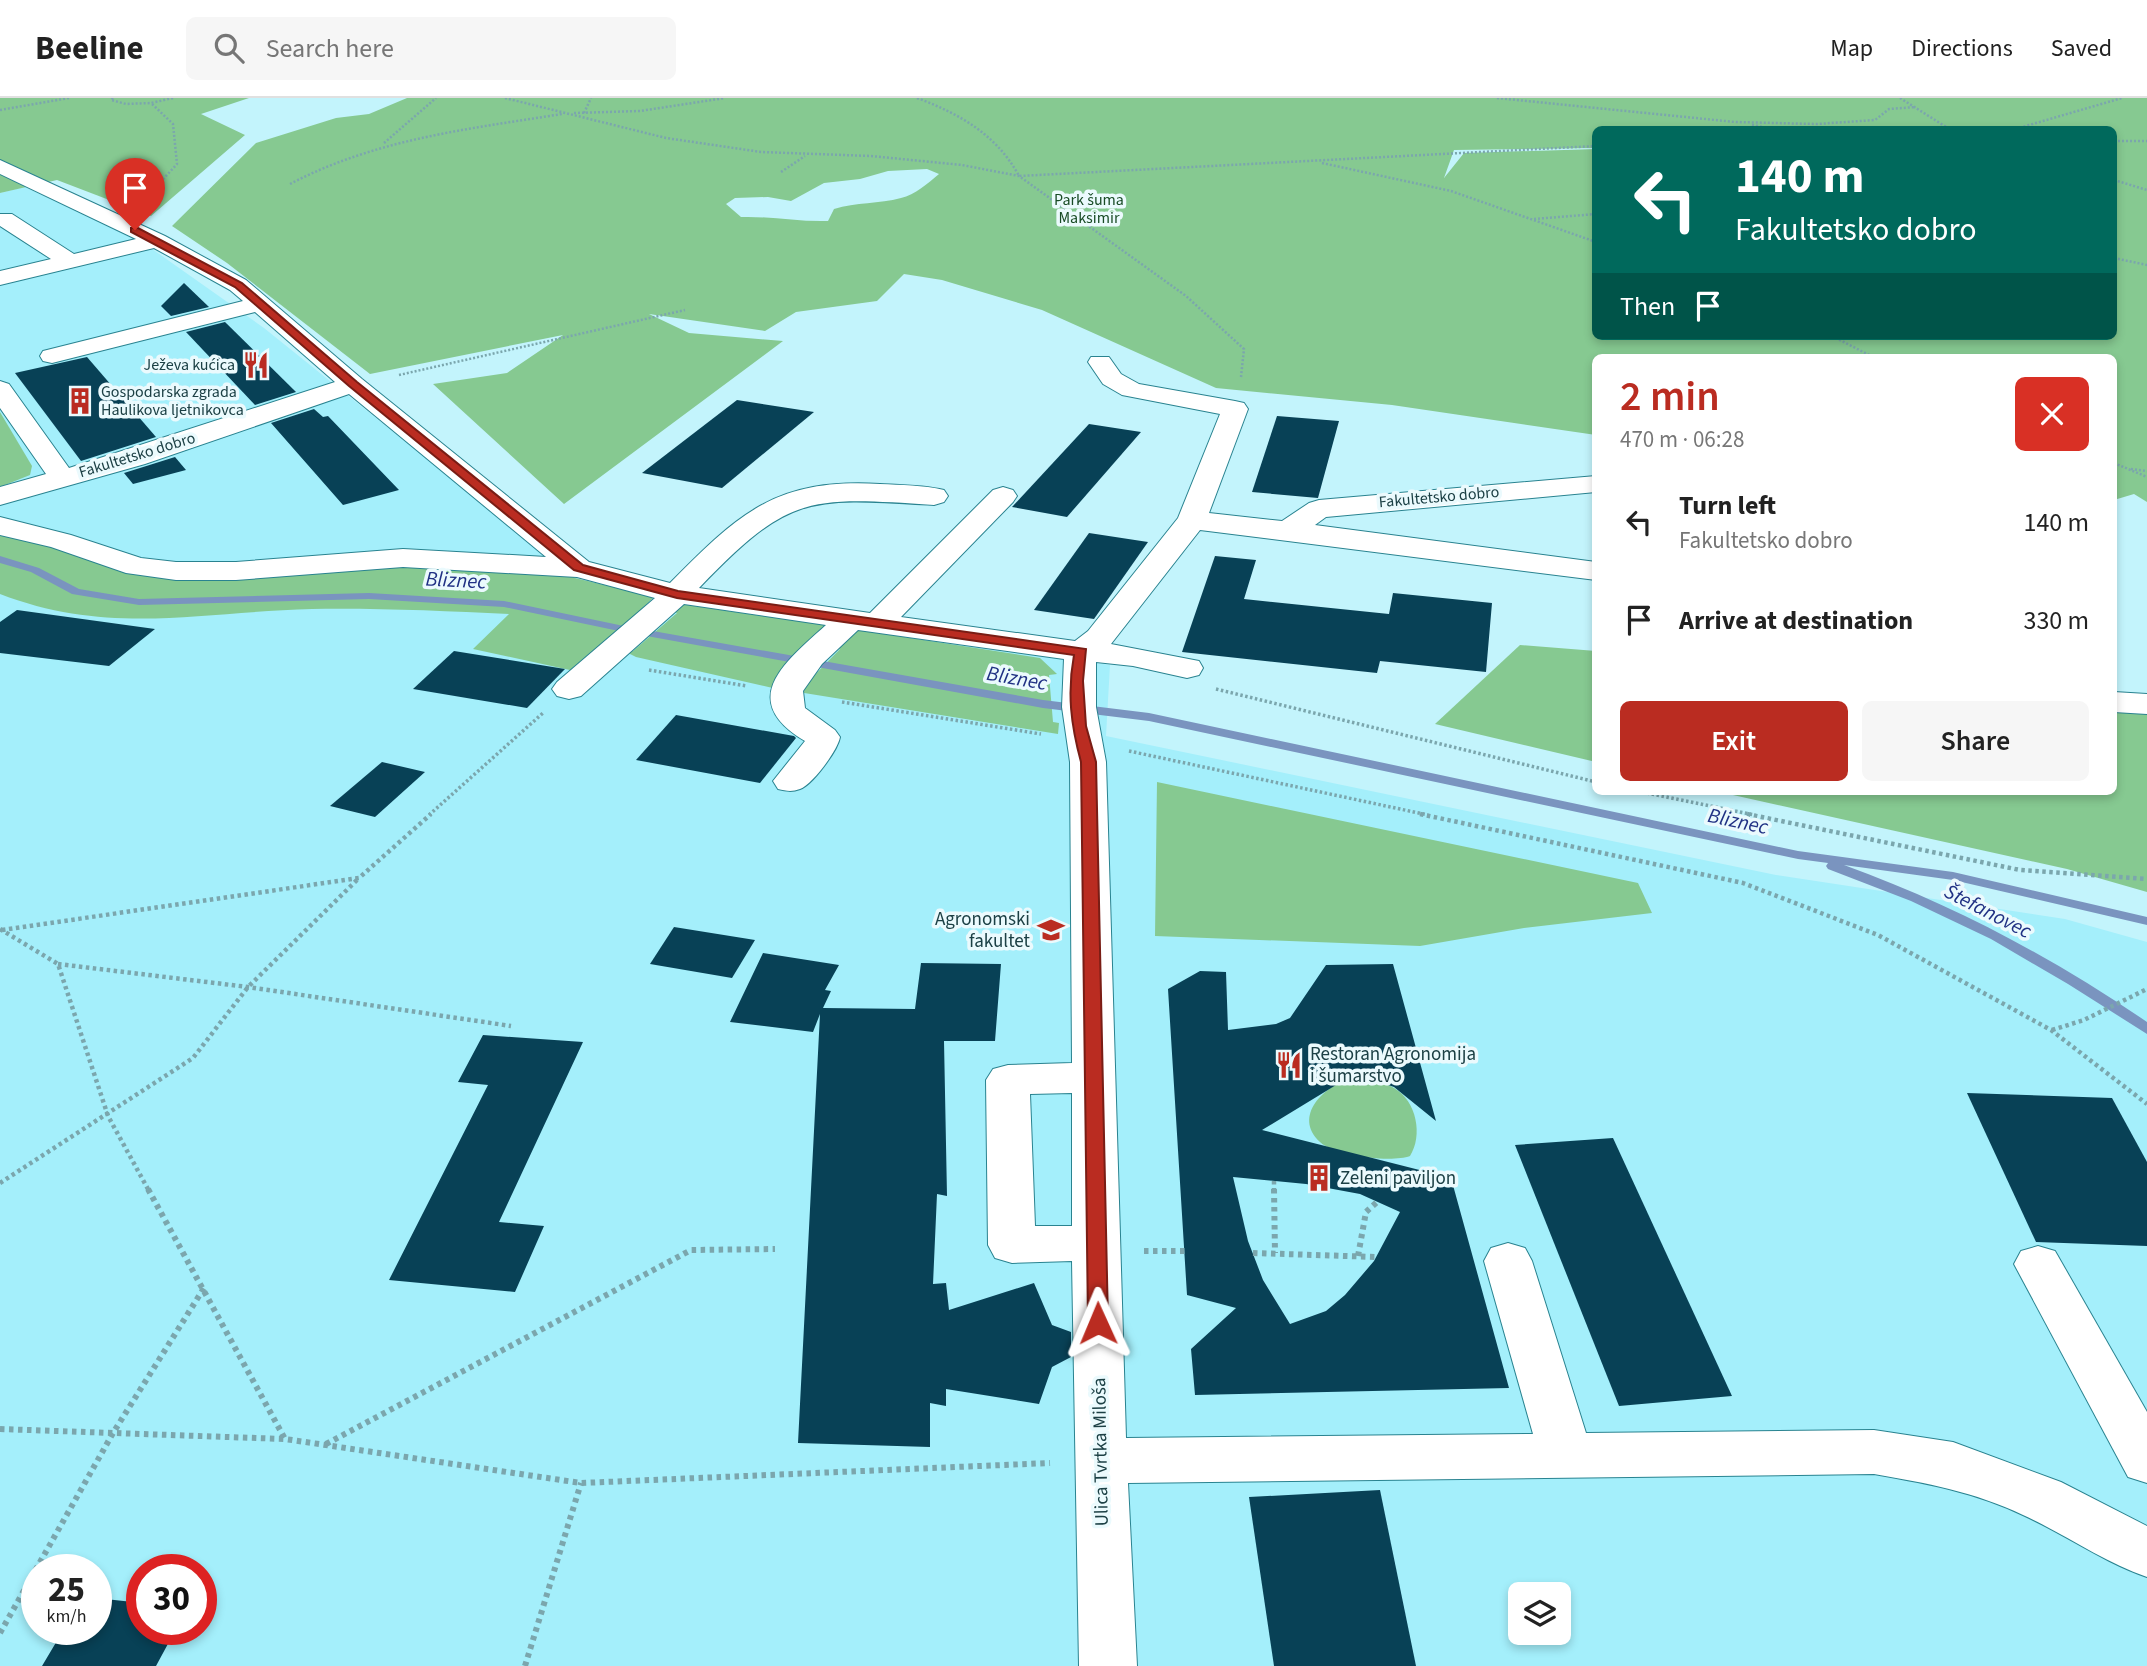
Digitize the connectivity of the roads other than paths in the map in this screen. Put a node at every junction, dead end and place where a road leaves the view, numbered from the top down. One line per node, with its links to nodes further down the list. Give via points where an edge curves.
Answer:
1 (0, 166): 3 (street)
2 (4, 219): 4 (street)
3 (158, 241): 4 (street); 6 (street, via 238,285)
4 (71, 262): 5 (street)
5 (0, 278)
6 (260, 304): 7 (street); 9 (street)
7 (52, 356)
8 (1100, 362): 16 (street, via 1112,379 1131,390 1235,409)
9 (353, 384): 11 (street, Fakultetsko dobro); 19 (street)
10 (0, 389): 11 (street)
11 (62, 478): 13 (street, Fakultetsko dobro)
12 (1592, 484): 18 (street, Fakultetsko dobro, via 1319,509)
13 (0, 496)
14 (934, 496): 21 (street, via 833,493 802,497 773,508)
15 (1003, 496): 22 (street)
16 (1192, 520): 18 (street); 23 (street)
17 (0, 526): 19 (street, via 137,567 176,571 403,558)
18 (1288, 530): 20 (street)
19 (578, 568): 21 (street)
20 (1592, 570)
21 (668, 602): 22 (street); 25 (street)
22 (864, 622): 23 (street); 28 (street, via 821,648 791,684 785,701 799,723 823,737 821,746)
23 (1079, 667): 24 (street, via 1133,656); 29 (street, Ulica Tvrtka Miloša, via 1081,734 1088,762)
24 (1187, 668)
25 (569, 689)
26 (2117, 702): 27 (street)
27 (2147, 704)
28 (792, 781)
29 (1094, 1077): 30 (street, Ulica Tvrtka Miloša); 30 (street, via 1007,1080 1012,1245)
30 (1115, 1247): 34 (street, Ulica Tvrtka Miloša)
31 (1508, 1262): 33 (street)
32 (2038, 1264): 35 (street)
33 (1566, 1455): 34 (street); 36 (street, via 1874,1452 1940,1463 2042,1498)
34 (1100, 1461): 37 (street, Ulica Tvrtka Miloša)
35 (2147, 1461)
36 (2147, 1553)
37 (1108, 1666)

